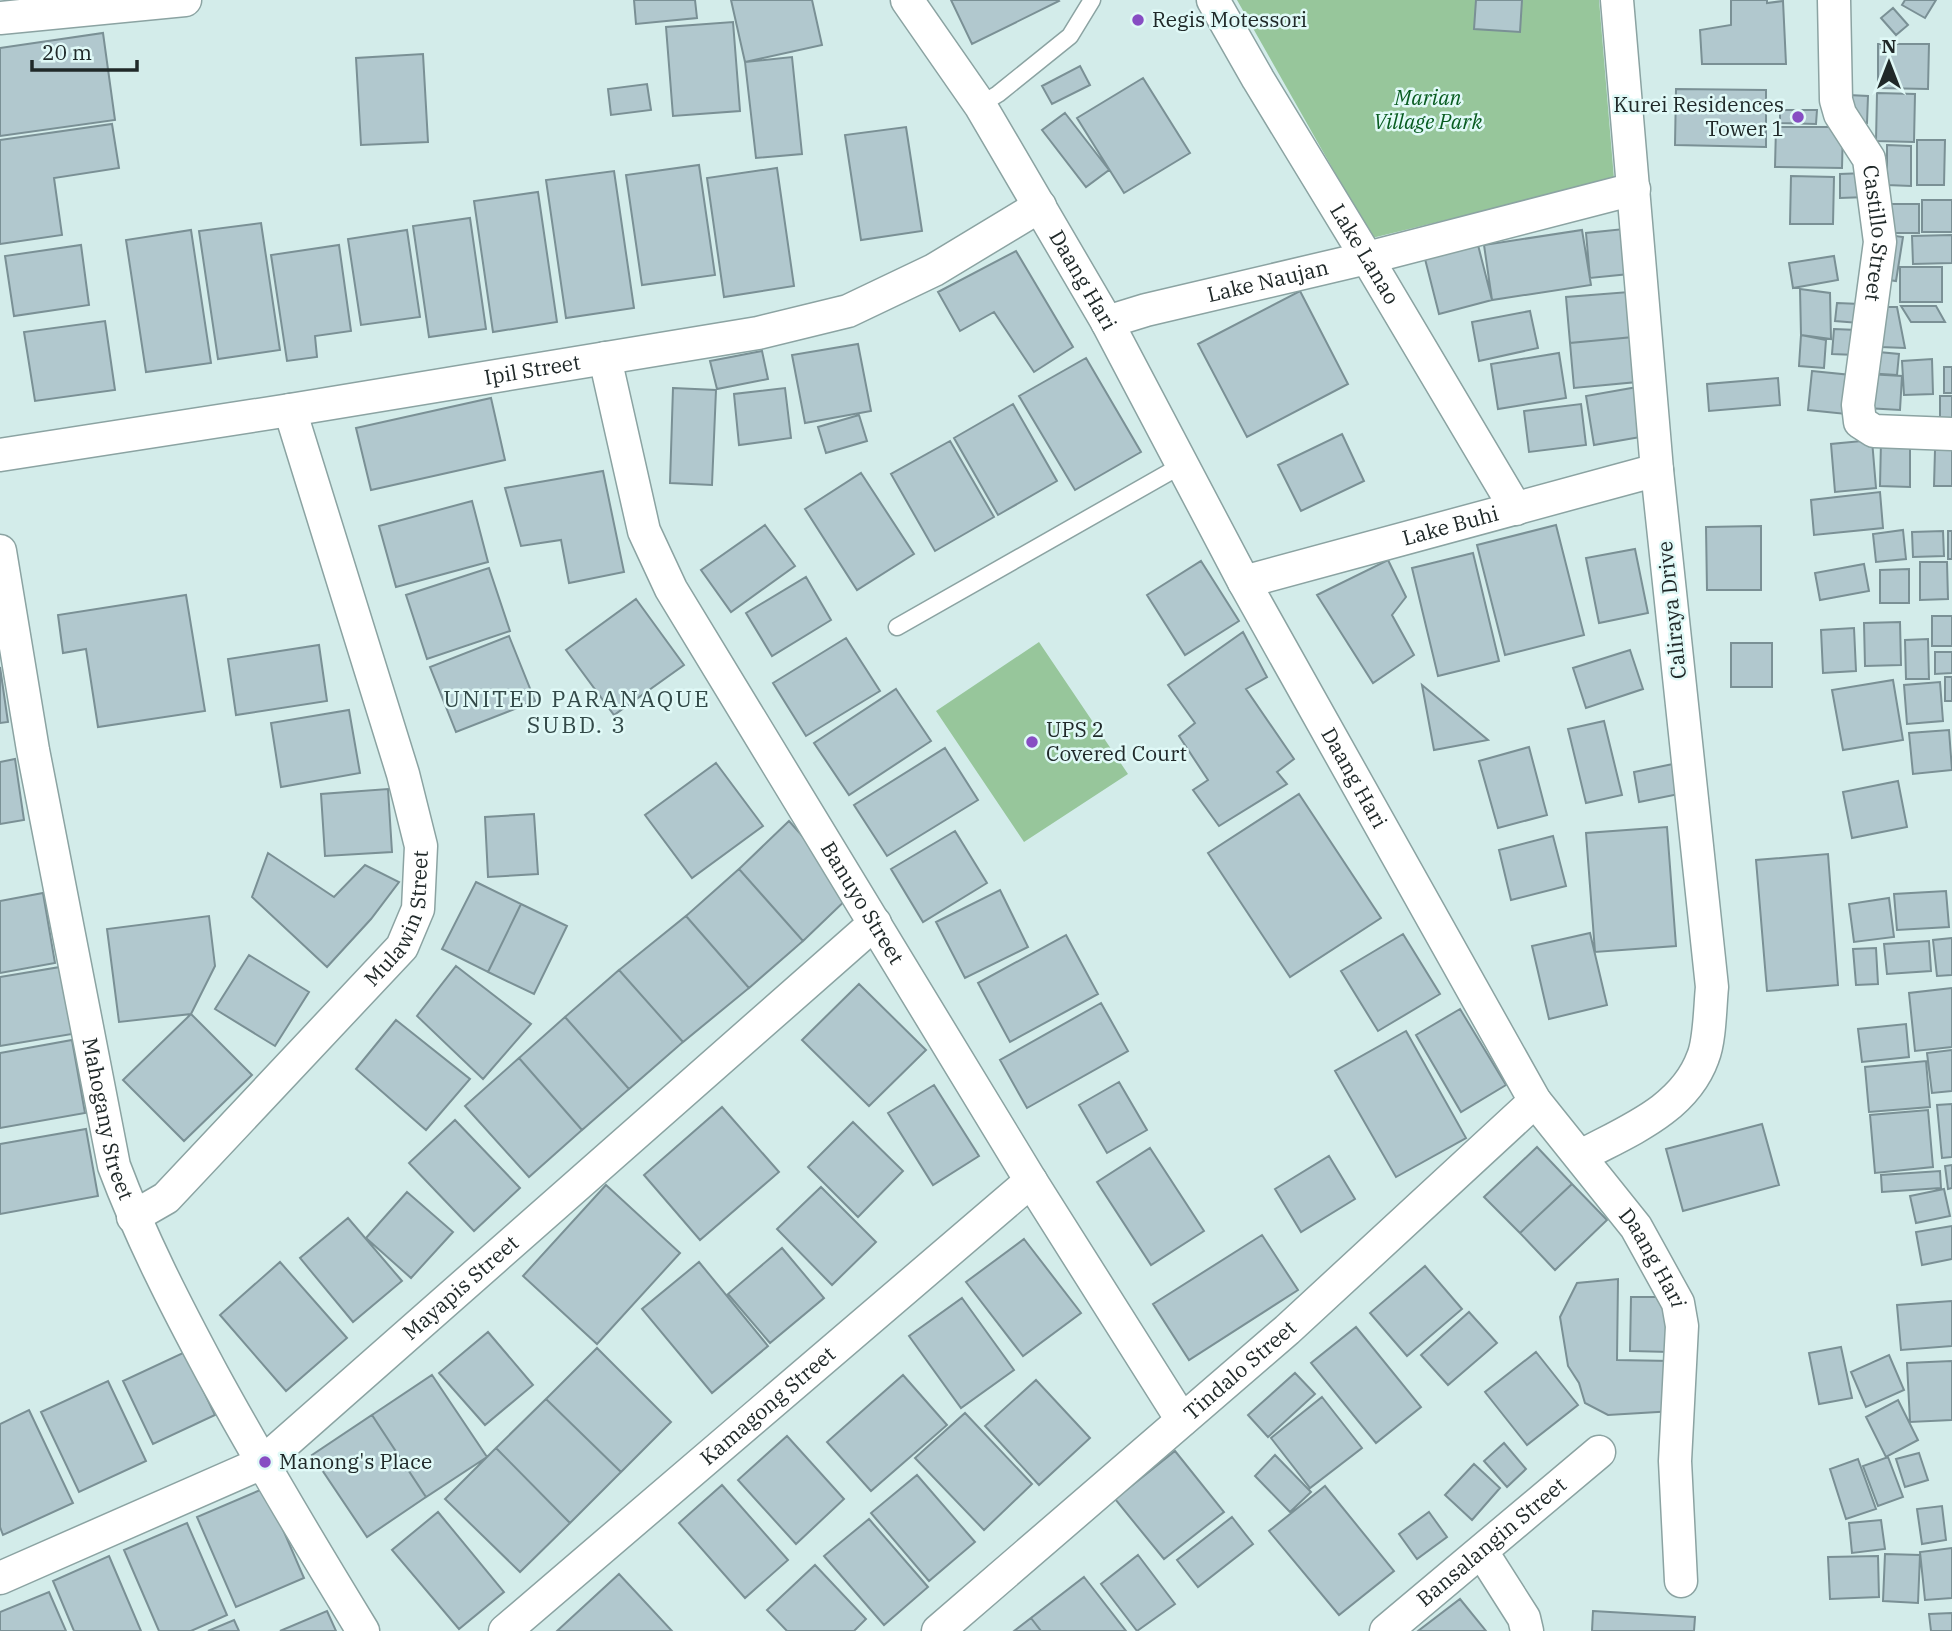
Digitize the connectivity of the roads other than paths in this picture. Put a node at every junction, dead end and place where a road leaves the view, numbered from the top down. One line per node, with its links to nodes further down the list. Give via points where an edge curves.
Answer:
1 (185, 0): 7 (street)
2 (907, 0): 8 (street, Daang Hari)
3 (1092, 0): 8 (lane, via 1070,36)
4 (1213, 0): 11 (street, Lake Lanao)
5 (1617, 0): 9 (street, Caliraya Drive)
6 (1834, 0): 15 (street, Castillo Street, via 1836,100 1868,159 1880,242 1858,405 1860,422 1874,431)
7 (0, 18)
8 (980, 105): 10 (street, Daang Hari)
9 (1634, 188): 11 (street, Lake Naujan); 18 (street, Caliraya Drive)
10 (1040, 206): 12 (street, Daang Hari); 13 (street, Ipil Street, via 934,270 848,311 758,333)
11 (1367, 258): 12 (street, Lake Naujan); 19 (street, Lake Lanao)
12 (1107, 322): 17 (street, Daang Hari)
13 (605, 358): 14 (street, Ipil Street); 23 (street, Banuyo Street, via 644,531 671,589)
14 (290, 411): 16 (street, Ipil Street); 27 (street, Mulawin Street, via 409,798 421,846 418,909 402,947 166,1198)
15 (1952, 434)
16 (0, 455)
17 (1182, 465): 21 (street, Daang Hari); 22 (lane)
18 (1657, 470): 19 (street, Lake Buhi); 25 (street, Caliraya Drive, via 1712,987 1706,1042 1704,1056 1687,1087 1664,1111)
19 (1516, 509): 21 (street, Lake Buhi)
20 (0, 551): 27 (street, Mahogany Street, via 33,750 114,1166)
21 (1244, 582): 24 (street, Daang Hari)
22 (897, 627)
23 (875, 923): 26 (street, Banuyo Street); 30 (street, Mayapis Street)
24 (1535, 1101): 25 (street, Daang Hari); 28 (street, Tindalo Street, via 1287,1330)
25 (1581, 1156): 33 (street, Daang Hari, via 1636,1227 1681,1313 1675,1461)
26 (1031, 1181): 28 (street, Banuyo Street); 35 (street, Kamagong Street)
27 (133, 1217): 30 (street, Mahogany Street)
28 (1182, 1420): 36 (street, Tindalo Street)
29 (1599, 1452): 31 (street, Bansalangin Street)
30 (261, 1463): 32 (street, Mayapis Street); 34 (street, Mahogany Street)
31 (1482, 1552): 37 (street, Bansalangin Street); 38 (street, via 1524,1618)
32 (0, 1578)
33 (1681, 1581)
34 (363, 1631)
35 (505, 1631)
36 (938, 1631)
37 (1386, 1631)
38 (1527, 1631)

